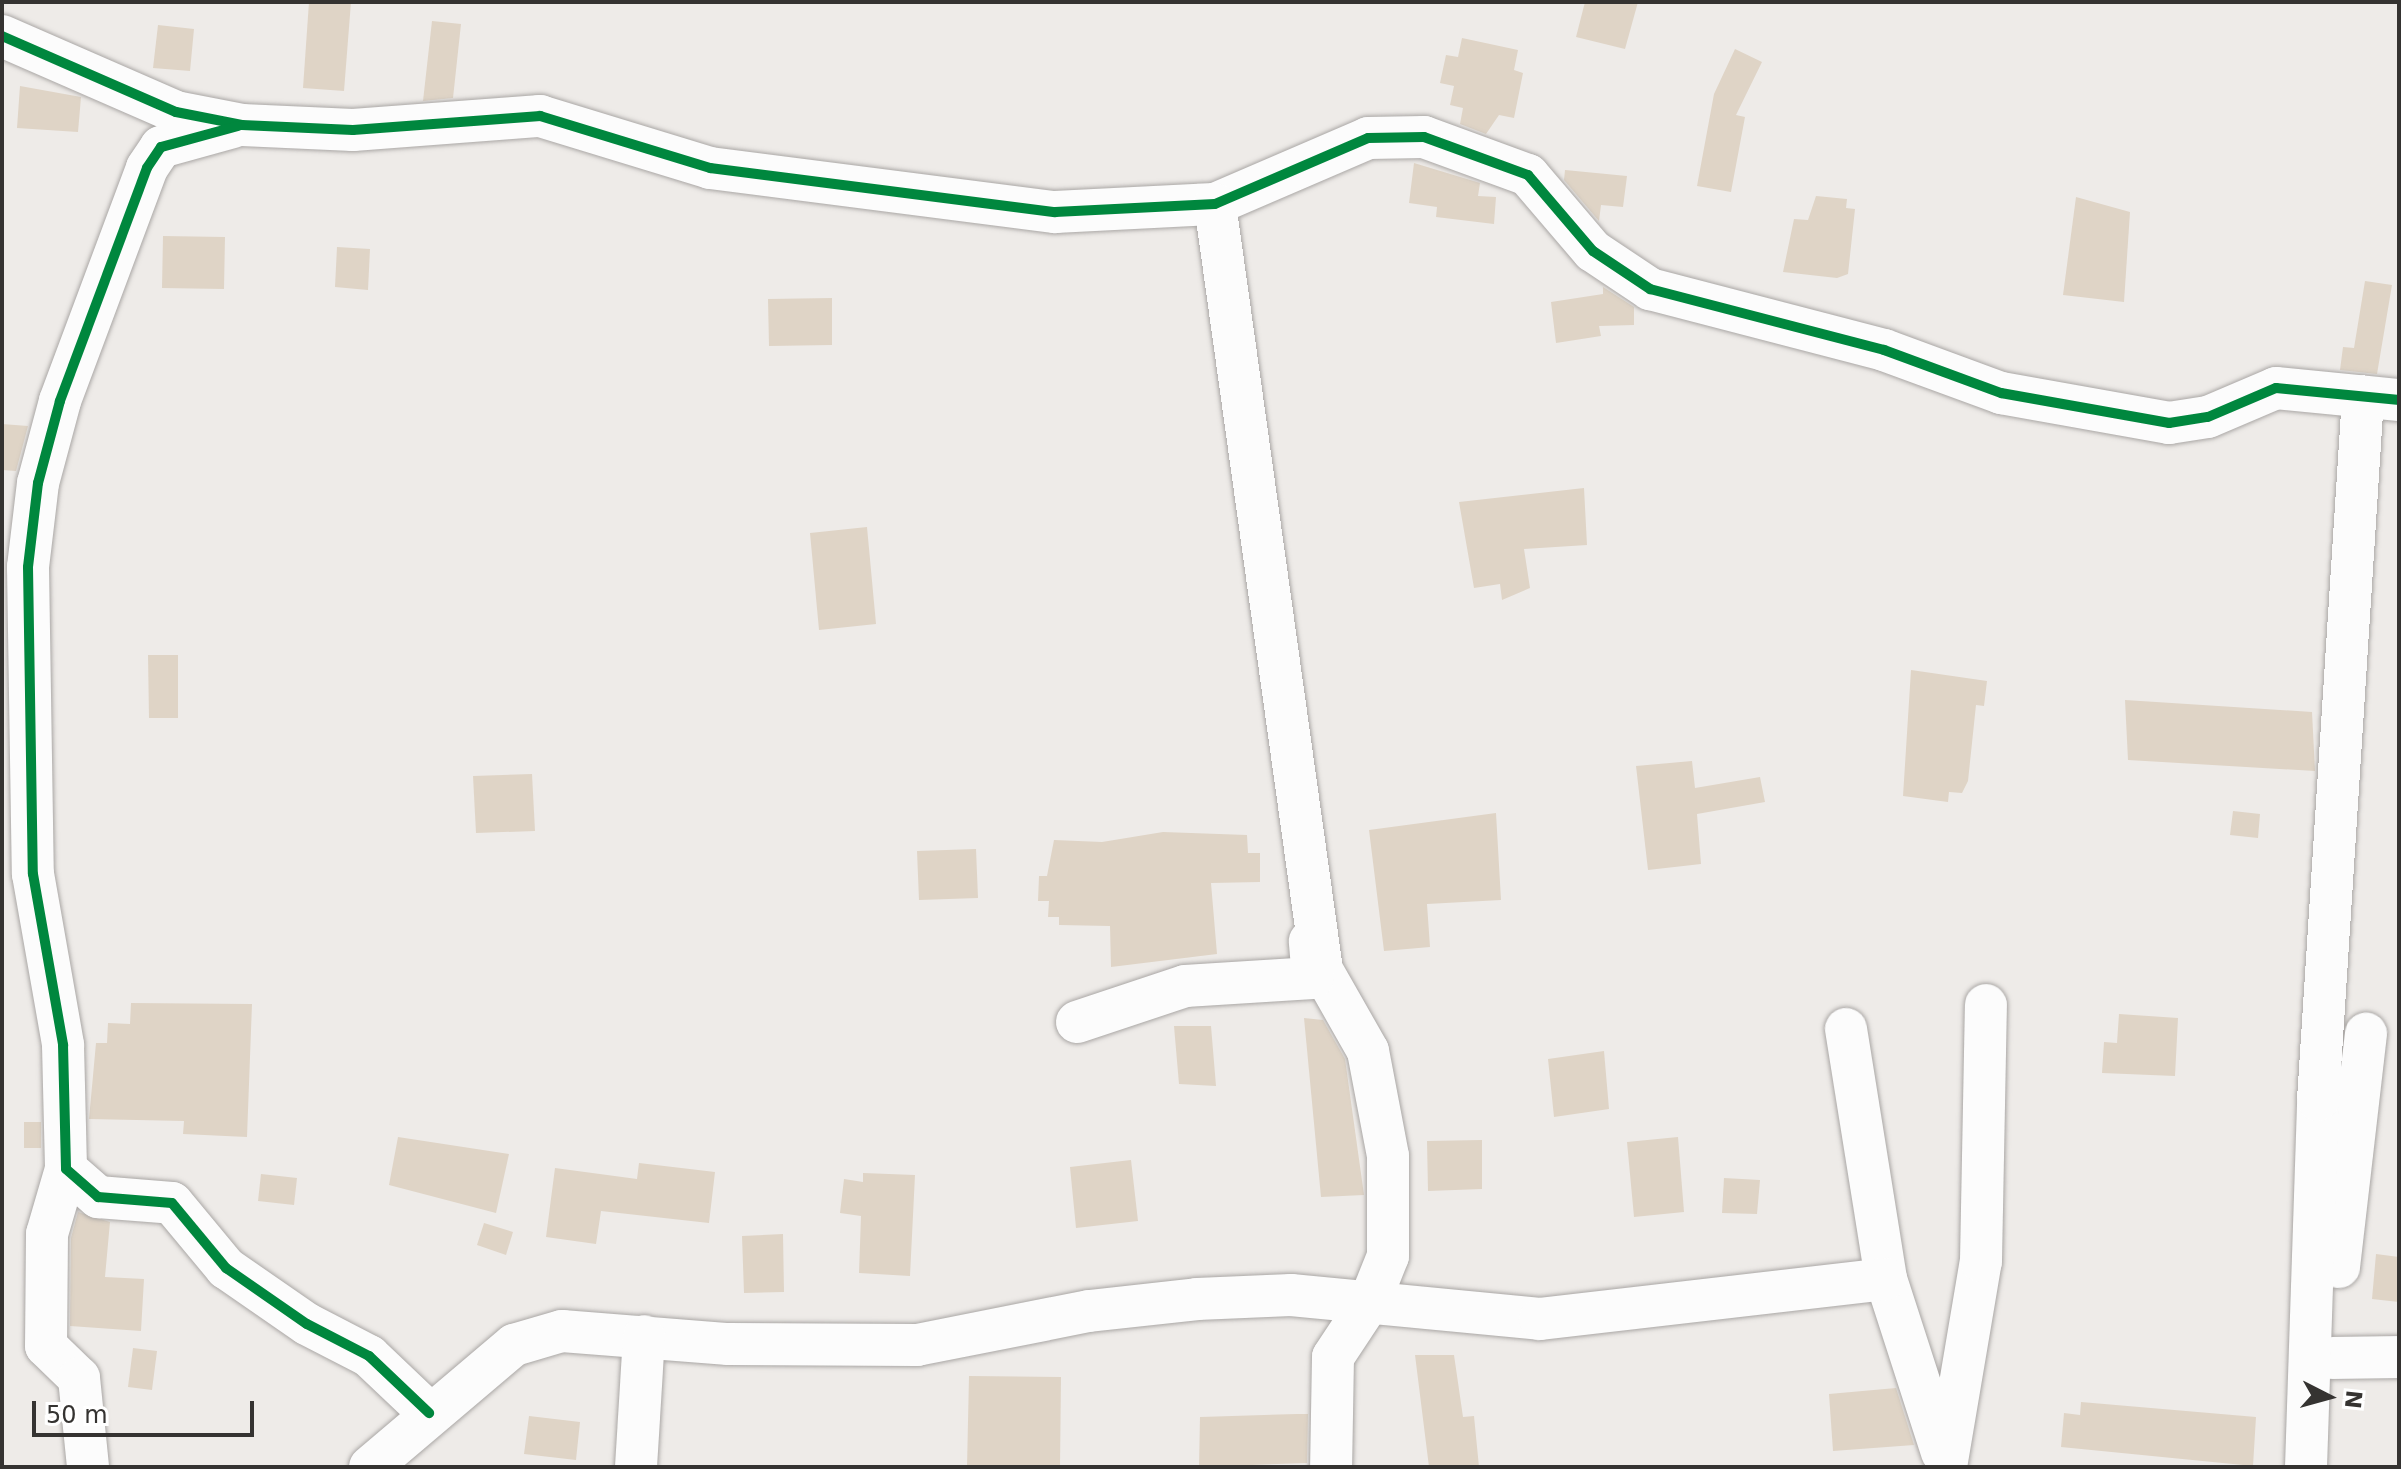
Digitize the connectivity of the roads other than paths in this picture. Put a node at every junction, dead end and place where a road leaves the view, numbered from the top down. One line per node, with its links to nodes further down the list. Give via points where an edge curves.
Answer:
1 (2, 36): 2 (street, via 176,112)
2 (242, 125): 3 (street, via 353,130 540,116 710,168 880,194 1055,212); 10 (street, via 161,147 147,168 60,401 38,483 28,567 33,874 63,1045)
3 (1215, 204): 4 (street, via 1368,138 1424,137 1528,175 1593,251 1650,289 1884,350 2001,393 2169,423 2208,417 2276,388); 5 (street)
4 (2381, 398): 15 (street, via 2318,1100)
5 (1303, 840): 7 (street, via 1313,978 1185,986); 12 (street, via 1322,970 1368,1051 1388,1156 1388,1256)
6 (1986, 1005): 18 (street, via 1981,1261)
7 (1077, 1022)
8 (1846, 1029): 11 (street)
9 (2366, 1034): 15 (street)
10 (66, 1169): 16 (street, via 98,1197 172,1203 226,1268 307,1324 369,1356); 19 (street, via 47,1234 46,1346 79,1378)
11 (1886, 1279): 12 (street, via 1540,1319); 18 (street)
12 (1370, 1301): 13 (street, via 1197,1299 917,1345 728,1344); 22 (street, via 1333,1357)
13 (644, 1336): 16 (street, via 562,1331 514,1345); 21 (street)
14 (2399, 1357): 15 (street)
15 (2321, 1369): 17 (street, via 2329,1382); 23 (street)
16 (429, 1413): 20 (street)
17 (2334, 1450)
18 (1945, 1462)
19 (88, 1467)
20 (370, 1467)
21 (636, 1467)
22 (1331, 1467)
23 (2306, 1467)

